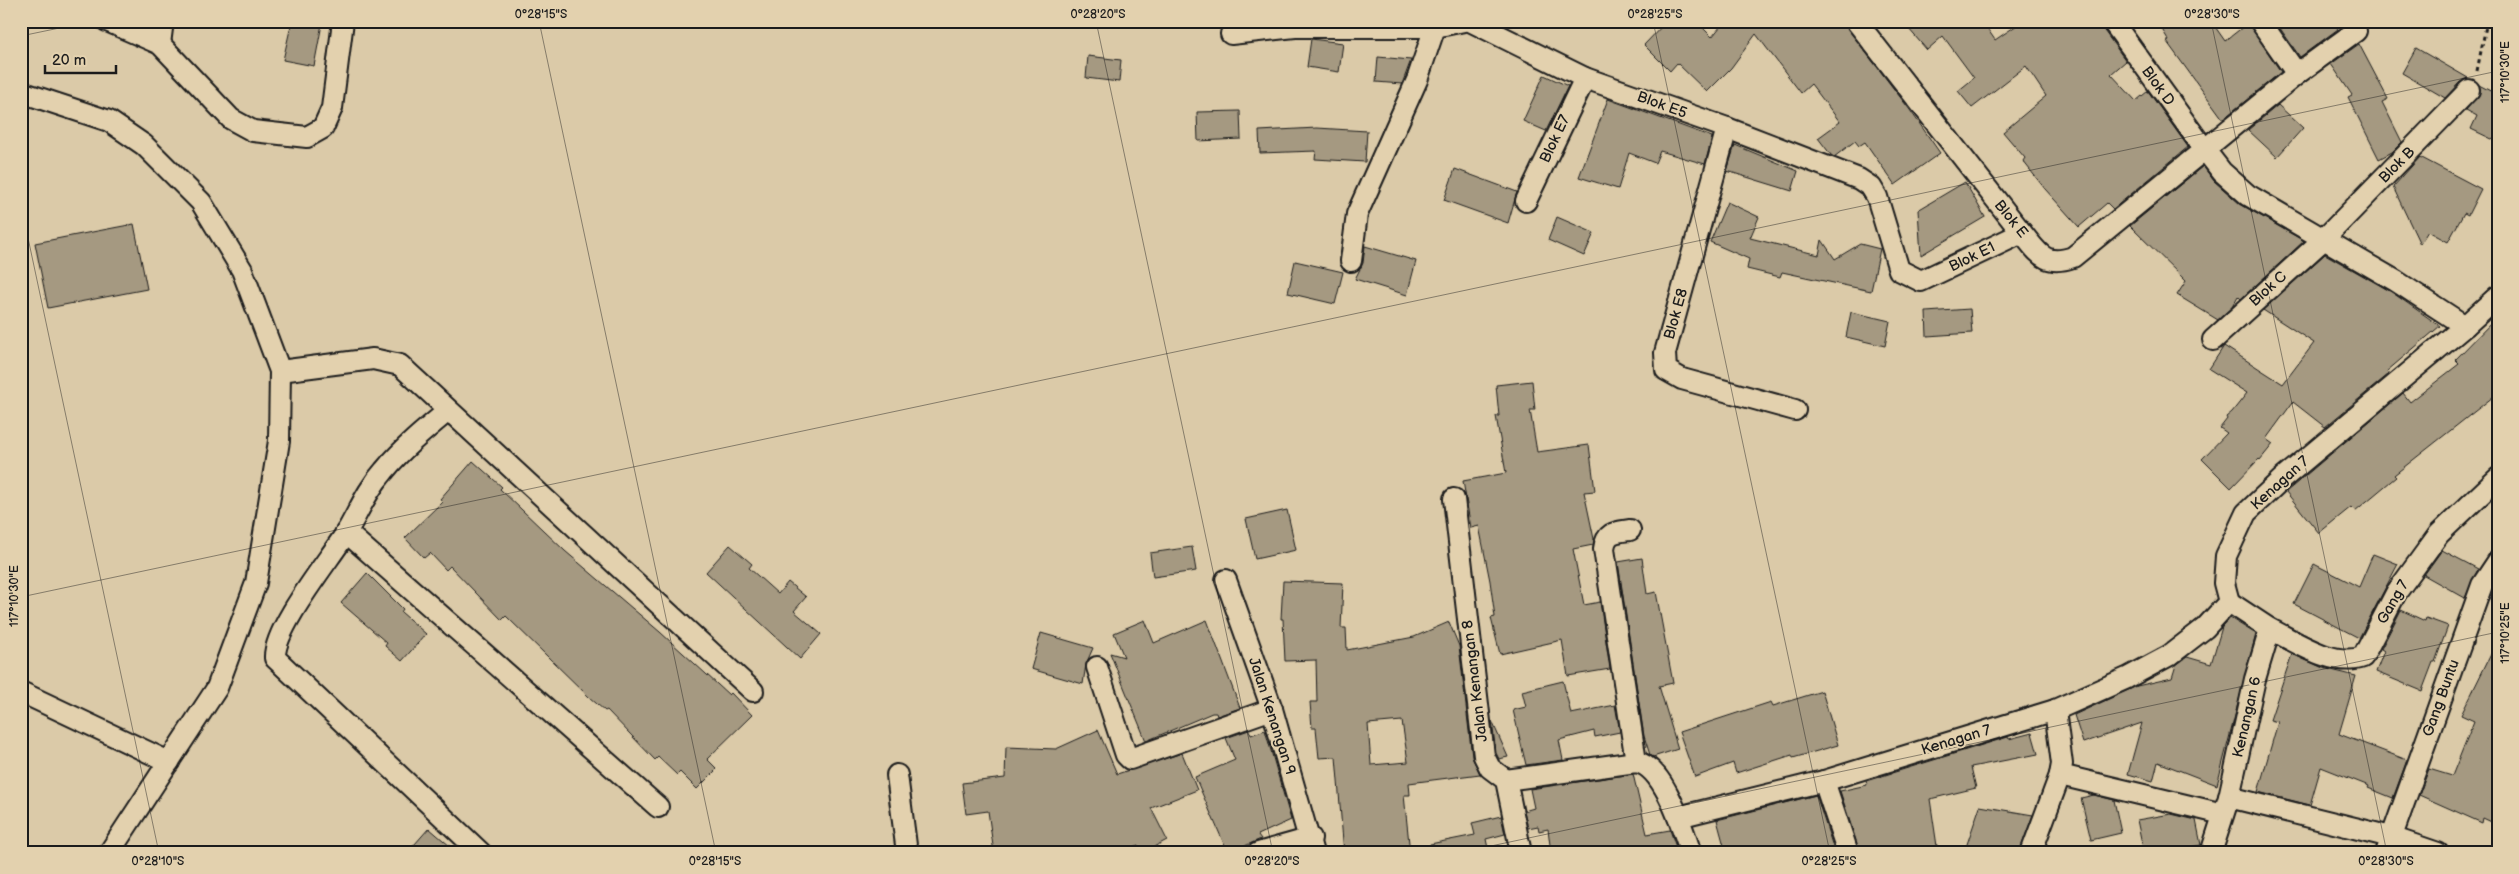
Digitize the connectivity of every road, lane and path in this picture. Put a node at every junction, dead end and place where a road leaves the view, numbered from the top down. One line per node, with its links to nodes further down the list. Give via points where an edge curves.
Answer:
1 (108, 21): 14 (street)
2 (163, 21): 14 (street)
3 (343, 21): 14 (street, via 332,108 323,128 307,137 253,131 230,119)
4 (1464, 21): 11 (street)
5 (1470, 21): 16 (street, Blok E5)
6 (1856, 21): 22 (street, Blok E)
7 (2112, 21): 20 (street, Blok D)
8 (2260, 21): 15 (street)
9 (2488, 21): 17 (path, via 2474,84)
10 (1391, 24): 11 (street); 13 (street, via 1295,27)
11 (1435, 27): 24 (street, via 1417,80 1357,214)
12 (2356, 32): 15 (street, Blok E)
13 (1231, 34)
14 (160, 44)
15 (2297, 74): 20 (street, Blok E)
16 (1585, 78): 19 (street, Blok E5); 21 (street, Blok E7)
17 (2469, 90): 23 (street, Blok B)
18 (21, 92): 29 (street, via 109,121 144,145 201,202 242,270)
19 (1727, 128): 25 (street, Blok E5, via 1859,179 1871,187 1899,270); 30 (street, Blok E8, via 1665,353 1666,370 1682,379)
20 (2205, 150): 22 (street, Blok E, via 2073,257 2058,262 2043,258); 23 (street, via 2222,172 2248,195)
21 (1526, 201)
22 (2022, 233): 25 (street, Blok E1)
23 (2324, 239): 27 (street); 28 (street, Blok C)
24 (1351, 260)
25 (1921, 281)
26 (2498, 296): 27 (street, Kenagan 7)
27 (2465, 326): 38 (street, Kenagan 7, via 2246,513 2226,556 2224,582)
28 (2213, 340)
29 (280, 371): 31 (street, via 373,359 400,365); 45 (street, via 279,441 256,582 217,688)
30 (1795, 410)
31 (448, 411): 35 (street, via 409,443 368,490); 41 (street)
32 (2498, 478): 39 (street, Gang 7, via 2439,534 2396,593 2363,657 2338,660)
33 (1454, 499): 49 (street, Jalan Kenangan 8, via 1484,756 1490,768)
34 (1630, 530): 46 (street, via 1612,532 1605,539 1604,549)
35 (346, 532): 52 (street); 57 (street, via 278,640 275,658)
36 (2498, 561): 54 (street, Gang Buntu, via 2482,584)
37 (1226, 580): 43 (street, Jalan Kenangan 9)
38 (2229, 602): 39 (street); 44 (street, Kenagan 7, via 2205,628 2170,655)
39 (2270, 629): 51 (street, Kenangan 6, via 2255,678)
40 (1097, 667): 43 (street, via 1130,759)
41 (753, 691)
42 (21, 692): 45 (street)
43 (1272, 709): 55 (street, Jalan Kenangan 9)
44 (2055, 710): 48 (street, via 2062,764); 50 (street, Kenagan 7)
45 (169, 762): 56 (street)
46 (1636, 762): 49 (street); 53 (street, via 1643,763 1658,778)
47 (898, 775): 58 (street)
48 (2060, 775): 51 (street); 63 (street)
49 (1506, 780): 60 (street)
50 (1824, 780): 53 (street, Kenagan 7); 62 (street)
51 (2226, 805): 54 (street); 64 (street, Kenangan 6)
52 (658, 807)
53 (1678, 817): 61 (street)
54 (2388, 845): 65 (street)
55 (1312, 846): 59 (street)
56 (109, 853)
57 (481, 853)
58 (907, 853)
59 (1258, 853)
60 (1521, 853)
61 (1690, 853)
62 (1848, 853)
63 (2032, 853)
64 (2211, 853)
65 (2438, 853)

